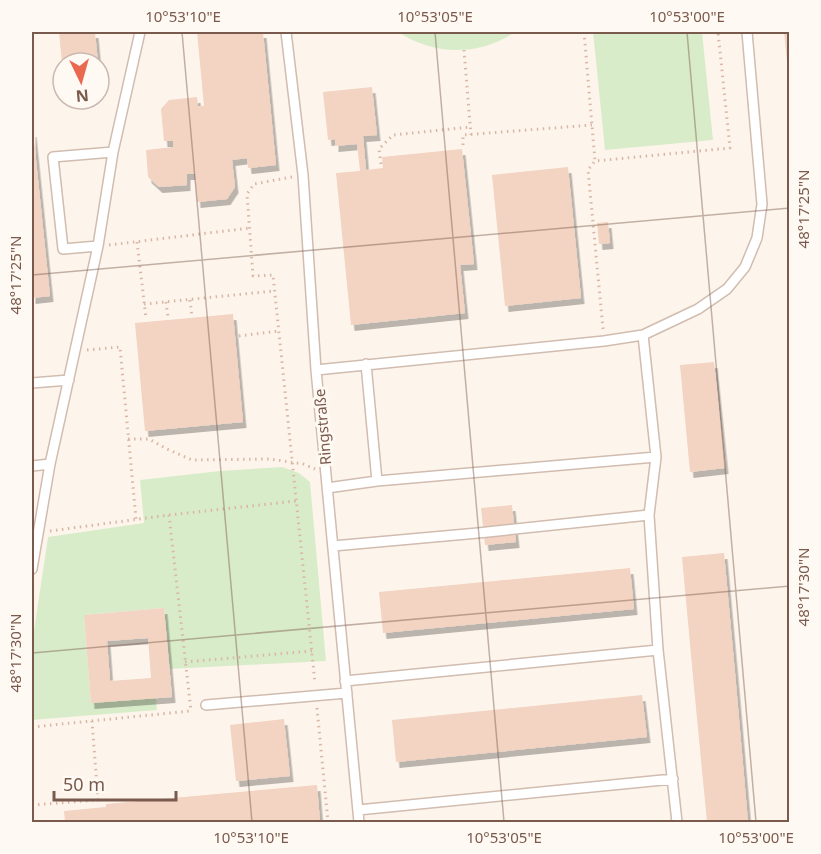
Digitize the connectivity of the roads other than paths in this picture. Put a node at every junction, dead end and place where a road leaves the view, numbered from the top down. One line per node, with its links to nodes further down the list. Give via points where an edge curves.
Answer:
1 (140, 32): 4 (lane)
2 (286, 32): 8 (lane, Ringstraße, via 303,175)
3 (747, 32): 6 (lane, via 762,204 757,238 745,267 727,289 698,309)
4 (113, 152): 5 (lane); 5 (lane, via 53,157 63,249)
5 (98, 246): 9 (lane)
6 (643, 335): 7 (lane); 11 (lane)
7 (366, 364): 8 (lane); 14 (lane)
8 (316, 370): 15 (lane, Ringstraße)
9 (69, 380): 10 (lane); 12 (lane)
10 (32, 383)
11 (656, 457): 14 (lane); 16 (lane)
12 (50, 464): 13 (lane); 17 (lane)
13 (32, 466)
14 (377, 481): 15 (lane)
15 (327, 488): 18 (lane, Ringstraße)
16 (649, 515): 18 (lane); 20 (lane)
17 (35, 533): 19 (lane)
18 (333, 546): 21 (lane, Ringstraße)
19 (32, 569)
20 (658, 650): 21 (lane); 24 (lane)
21 (345, 681): 22 (lane, Ringstraße)
22 (347, 693): 23 (lane); 25 (lane, Ringstraße)
23 (206, 705)
24 (673, 779): 25 (lane); 27 (lane)
25 (357, 810): 26 (lane, Ringstraße)
26 (359, 822)
27 (677, 822)

